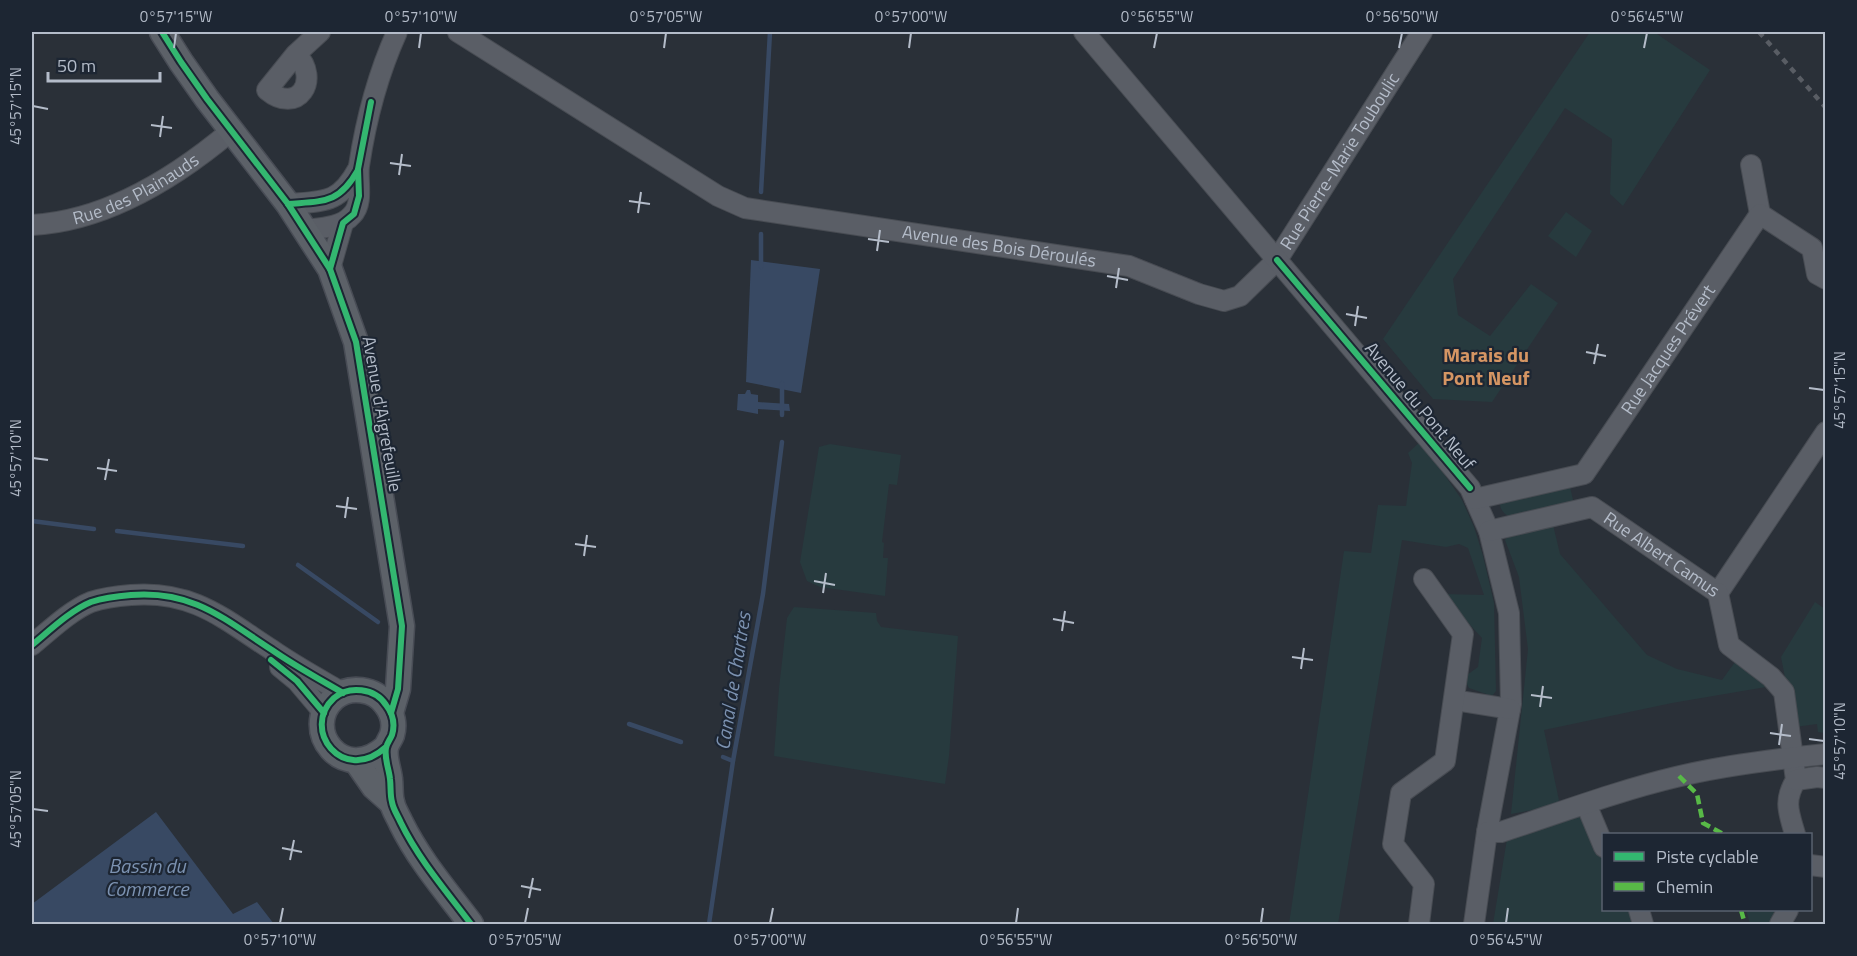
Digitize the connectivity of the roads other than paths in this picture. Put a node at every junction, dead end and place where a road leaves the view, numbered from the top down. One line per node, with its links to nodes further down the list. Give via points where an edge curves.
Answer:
1 (162, 32): 8 (main road, Avenue d'Aigrefeuille)
2 (320, 32): 7 (street)
3 (397, 32): 10 (street, via 371,102)
4 (458, 32): 16 (street, Avenue des Bois Déroulés, via 718,195 745,208 1129,266 1224,301 1240,296)
5 (1084, 32): 16 (street, Avenue du Pont Neuf)
6 (1422, 32): 16 (street, Rue Pierre-Marie Touboulic)
7 (296, 54)
8 (231, 131): 11 (main road, Avenue d'Aigrefeuille); 14 (street, Rue des Plainauds, via 198,158 109,209 64,222)
9 (1751, 165): 12 (street)
10 (358, 169): 11 (street, via 340,194); 13 (street, via 359,196 354,214)
11 (288, 204): 15 (main road, Avenue d'Aigrefeuille)
12 (1760, 214): 18 (street, via 1812,248 1817,274); 20 (street, Rue Jacques Prévert)
13 (342, 223): 15 (street); 17 (street)
14 (32, 225)
15 (304, 230): 17 (main road, Avenue d'Aigrefeuille)
16 (1276, 260): 21 (street, Avenue du Pont Neuf, via 1470,488)
17 (330, 269): 28 (main road, Avenue d'Aigrefeuille, via 356,342)
18 (1826, 279)
19 (1826, 432): 25 (street, Rue Albert Camus)
20 (1584, 474): 21 (street); 22 (street)
21 (1475, 499): 23 (street, Avenue du Pont Neuf)
22 (1592, 507): 23 (street, Rue Albert Camus); 25 (street, Rue Albert Camus)
23 (1489, 531): 31 (street, Avenue du Pont Neuf, via 1509,613)
24 (1424, 579): 30 (street, via 1463,634)
25 (1718, 593): 36 (street, via 1730,645 1784,692)
26 (216, 614): 27 (street, via 174,596 153,593 110,597 75,611); 29 (street, via 303,671); 32 (street, via 297,681)
27 (32, 645)
28 (401, 645): 29 (main road, via 382,679); 33 (main road, Avenue d'Aigrefeuille, via 398,689)
29 (354, 692): 32 (main road, via 335,698); 33 (main road, via 376,695)
30 (1454, 700): 31 (street); 46 (street, via 1445,760 1401,792 1394,844 1424,884)
31 (1510, 710): 42 (street, Avenue du Pont Neuf)
32 (324, 713): 37 (main road, via 326,741 338,755)
33 (391, 713): 34 (main road, via 392,736)
34 (386, 747): 37 (main road, via 378,755); 40 (main road)
35 (1826, 753): 36 (street)
36 (1793, 757): 39 (street); 41 (street, via 1679,776)
37 (356, 761): 40 (main road, via 374,787)
38 (1826, 778): 39 (street)
39 (1796, 780): 43 (street, via 1788,800)
40 (392, 803): 45 (main road, via 410,842)
41 (1586, 804): 42 (street, via 1501,832); 44 (street)
42 (1487, 832): 47 (street, Avenue du Pont Neuf)
43 (1795, 833)
44 (1602, 842)
45 (471, 924)
46 (1419, 924)
47 (1474, 924)

